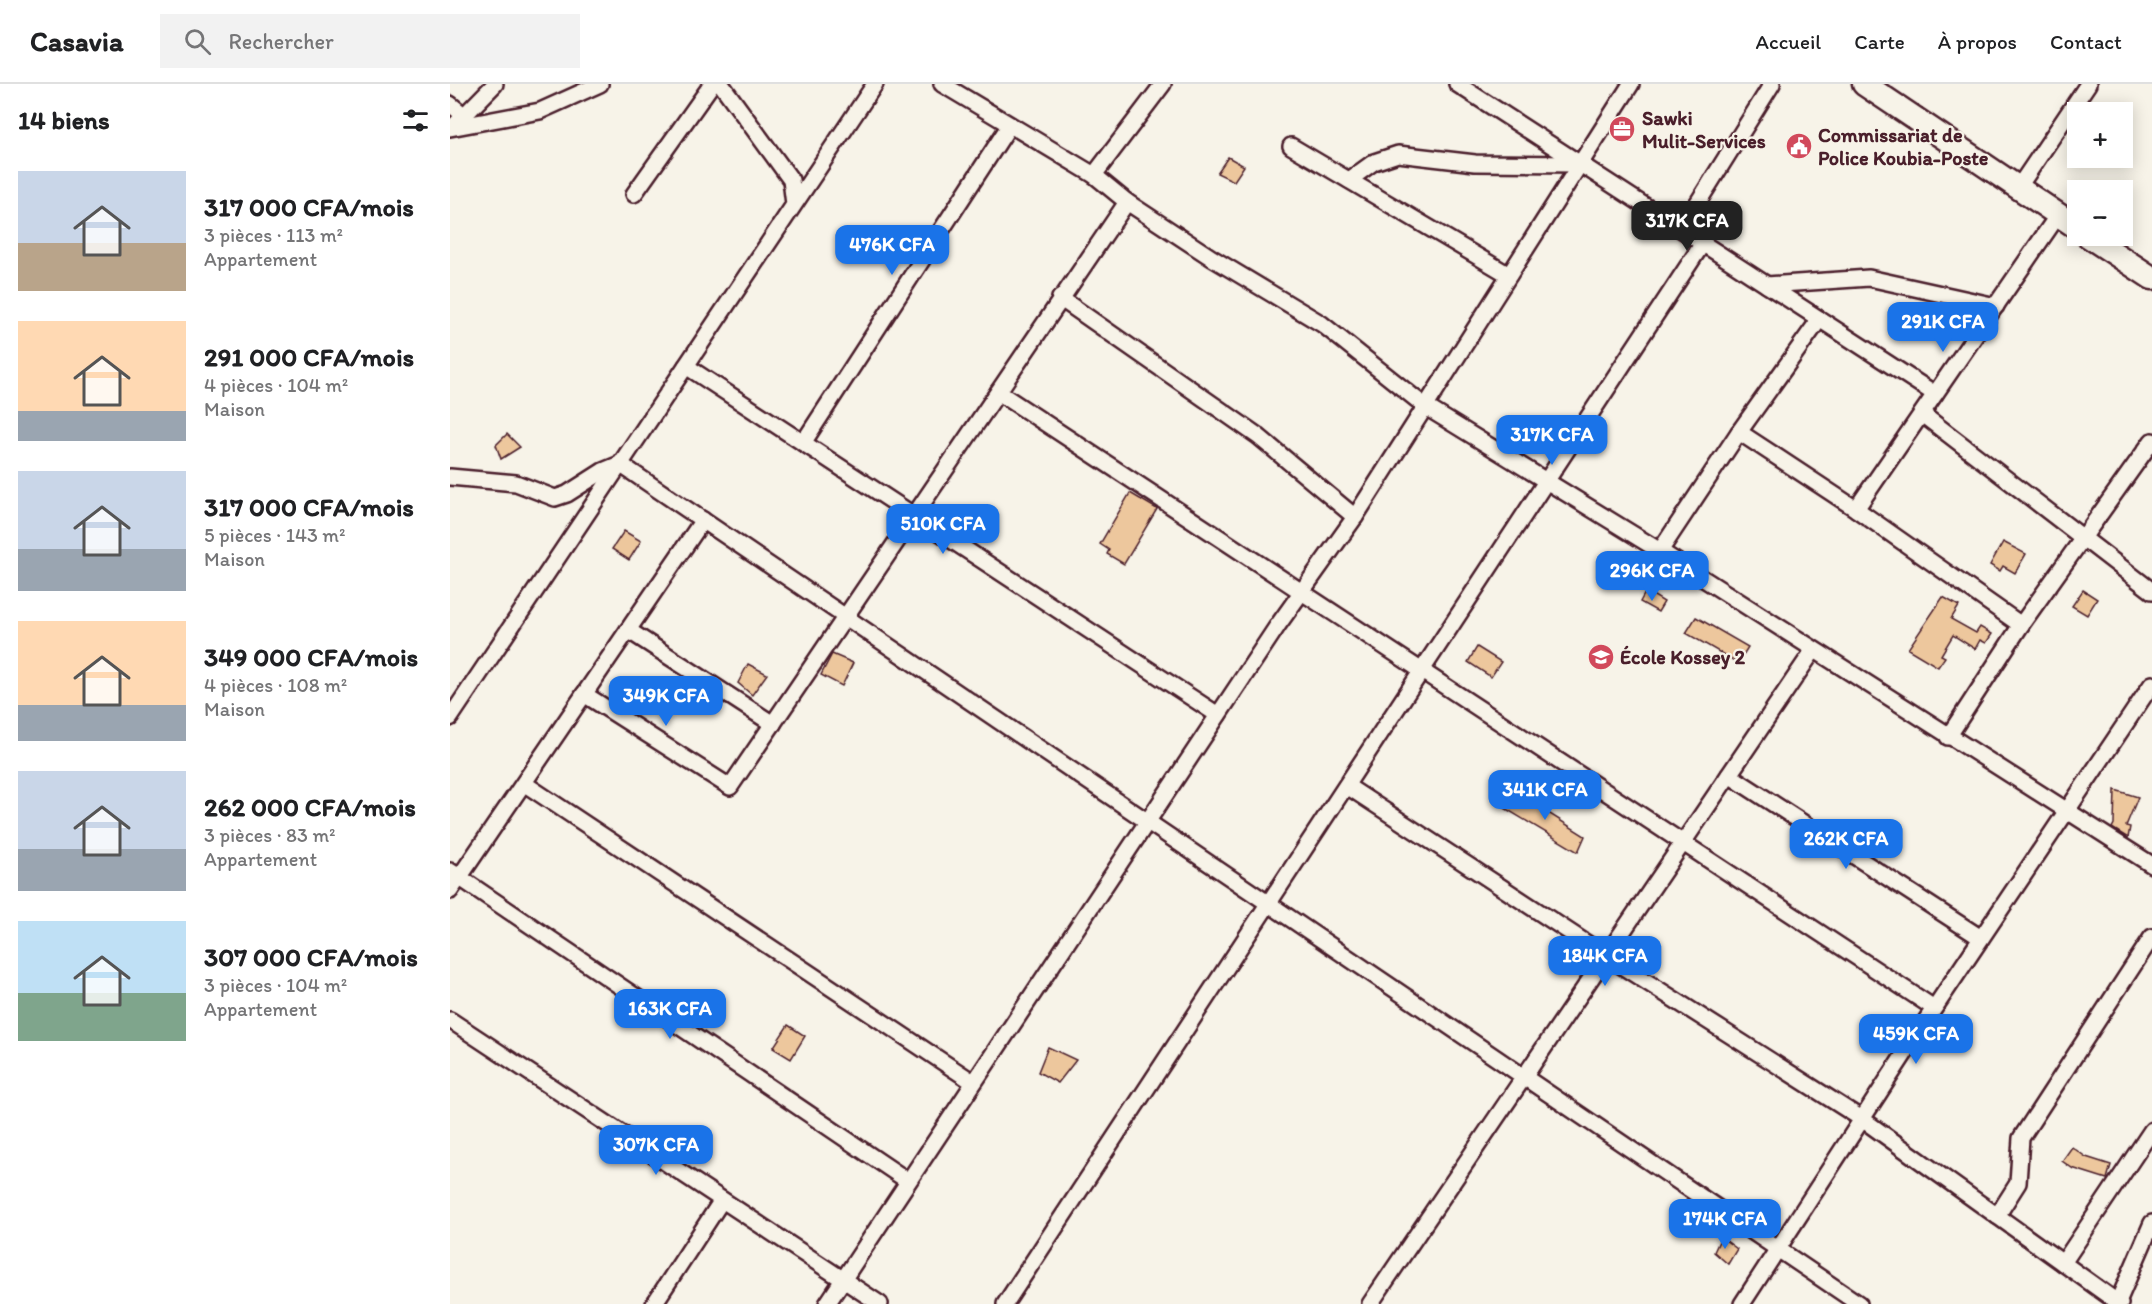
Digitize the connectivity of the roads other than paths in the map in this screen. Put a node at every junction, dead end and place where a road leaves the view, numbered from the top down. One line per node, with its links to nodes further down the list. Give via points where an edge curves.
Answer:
1 (495, 84): 14 (street)
2 (600, 84): 14 (street, via 540,111)
3 (712, 84): 21 (street)
4 (721, 84): 23 (street, via 791,180)
5 (875, 84): 23 (street)
6 (942, 84): 15 (street)
7 (1163, 84): 18 (street)
8 (1457, 84): 17 (street)
9 (1631, 84): 17 (street)
10 (1772, 84): 26 (street)
11 (1864, 84): 20 (main road)
12 (2088, 84): 20 (street)
13 (450, 104): 14 (street)
14 (455, 125)
15 (1009, 126): 18 (street); 42 (street)
16 (1291, 146): 19 (street)
17 (1580, 164): 19 (street, via 1475,163 1398,154 1374,162); 26 (street); 29 (street)
18 (1094, 175): 22 (street)
19 (1349, 180): 29 (street)
20 (2018, 188): 24 (main road)
21 (634, 194)
22 (1127, 202): 32 (street); 38 (street, via 1323,324)
23 (794, 204): 35 (street)
24 (2058, 215): 25 (main road); 33 (street)
25 (2067, 221)
26 (1682, 228): 27 (street)
27 (1703, 243): 31 (street); 45 (street)
28 (2103, 246): 30 (main road)
29 (1509, 275): 38 (street)
30 (2152, 278)
31 (1767, 285): 33 (street, via 1869,278); 34 (street)
32 (1060, 298): 36 (street); 48 (street, via 1258,436)
33 (1996, 306): 37 (street)
34 (1819, 320): 37 (street); 40 (street)
35 (686, 366): 42 (street); 43 (street)
36 (998, 392): 47 (street); 52 (street)
37 (1935, 394): 39 (street)
38 (1426, 407): 45 (street); 48 (street)
39 (1922, 414): 46 (street); 50 (street)
40 (1738, 432): 46 (street); 51 (street)
41 (2152, 441): 50 (street)
42 (803, 443): 47 (street)
43 (620, 464): 44 (street, via 555,498 508,481); 49 (street); 62 (street)
44 (450, 477)
45 (1546, 483): 51 (street); 58 (street)
46 (1856, 509): 55 (street)
47 (914, 516): 54 (street); 61 (street)
48 (1355, 517): 52 (street)
49 (703, 520): 54 (street); 56 (street)
50 (2083, 538): 53 (street); 55 (street)
51 (1660, 551): 57 (street)
52 (1301, 591): 58 (street); 61 (street)
53 (2152, 591)
54 (846, 617): 63 (street); 69 (street)
55 (2021, 625): 64 (street)
56 (628, 630): 60 (street); 63 (street)
57 (1813, 651): 64 (street); 65 (street)
58 (1423, 671): 67 (street); 70 (street)
59 (2151, 689): 68 (street)
60 (584, 694): 63 (street, via 730,787); 66 (street)
61 (1218, 715): 69 (street)
62 (450, 718)
63 (773, 724)
64 (1948, 737): 68 (street)
65 (1729, 775): 70 (street); 76 (street)
66 (525, 784): 72 (street); 81 (street)
67 (1347, 786): 74 (street); 77 (street)
68 (2066, 810): 71 (street); 76 (street)
69 (1148, 821): 74 (street); 81 (street)
70 (1683, 843): 77 (street); 78 (street)
71 (2152, 865)
72 (455, 874): 73 (street); 84 (street)
73 (450, 891)
74 (1269, 904): 80 (street); 94 (street)
75 (2152, 937): 86 (street, via 2021,1138 2018,1183)
76 (1981, 938): 78 (street)
77 (1606, 956): 80 (street); 82 (street)
78 (1934, 1008): 82 (street)
79 (450, 1020): 85 (street)
80 (1524, 1077): 88 (street); 95 (street)
81 (973, 1082): 84 (street)
82 (1862, 1119): 86 (street); 88 (street)
83 (2152, 1130): 89 (street)
84 (908, 1181): 90 (street)
85 (722, 1200): 90 (street); 91 (street)
86 (1997, 1216): 89 (street)
87 (2152, 1223): 98 (street)
88 (1776, 1250): 96 (street); 97 (street)
89 (2063, 1263): 98 (street)
90 (843, 1280): 92 (street); 93 (street)
91 (654, 1304)
92 (827, 1304)
93 (880, 1304)
94 (1005, 1304)
95 (1370, 1304)
96 (1742, 1304)
97 (1859, 1304)
98 (2118, 1304)

